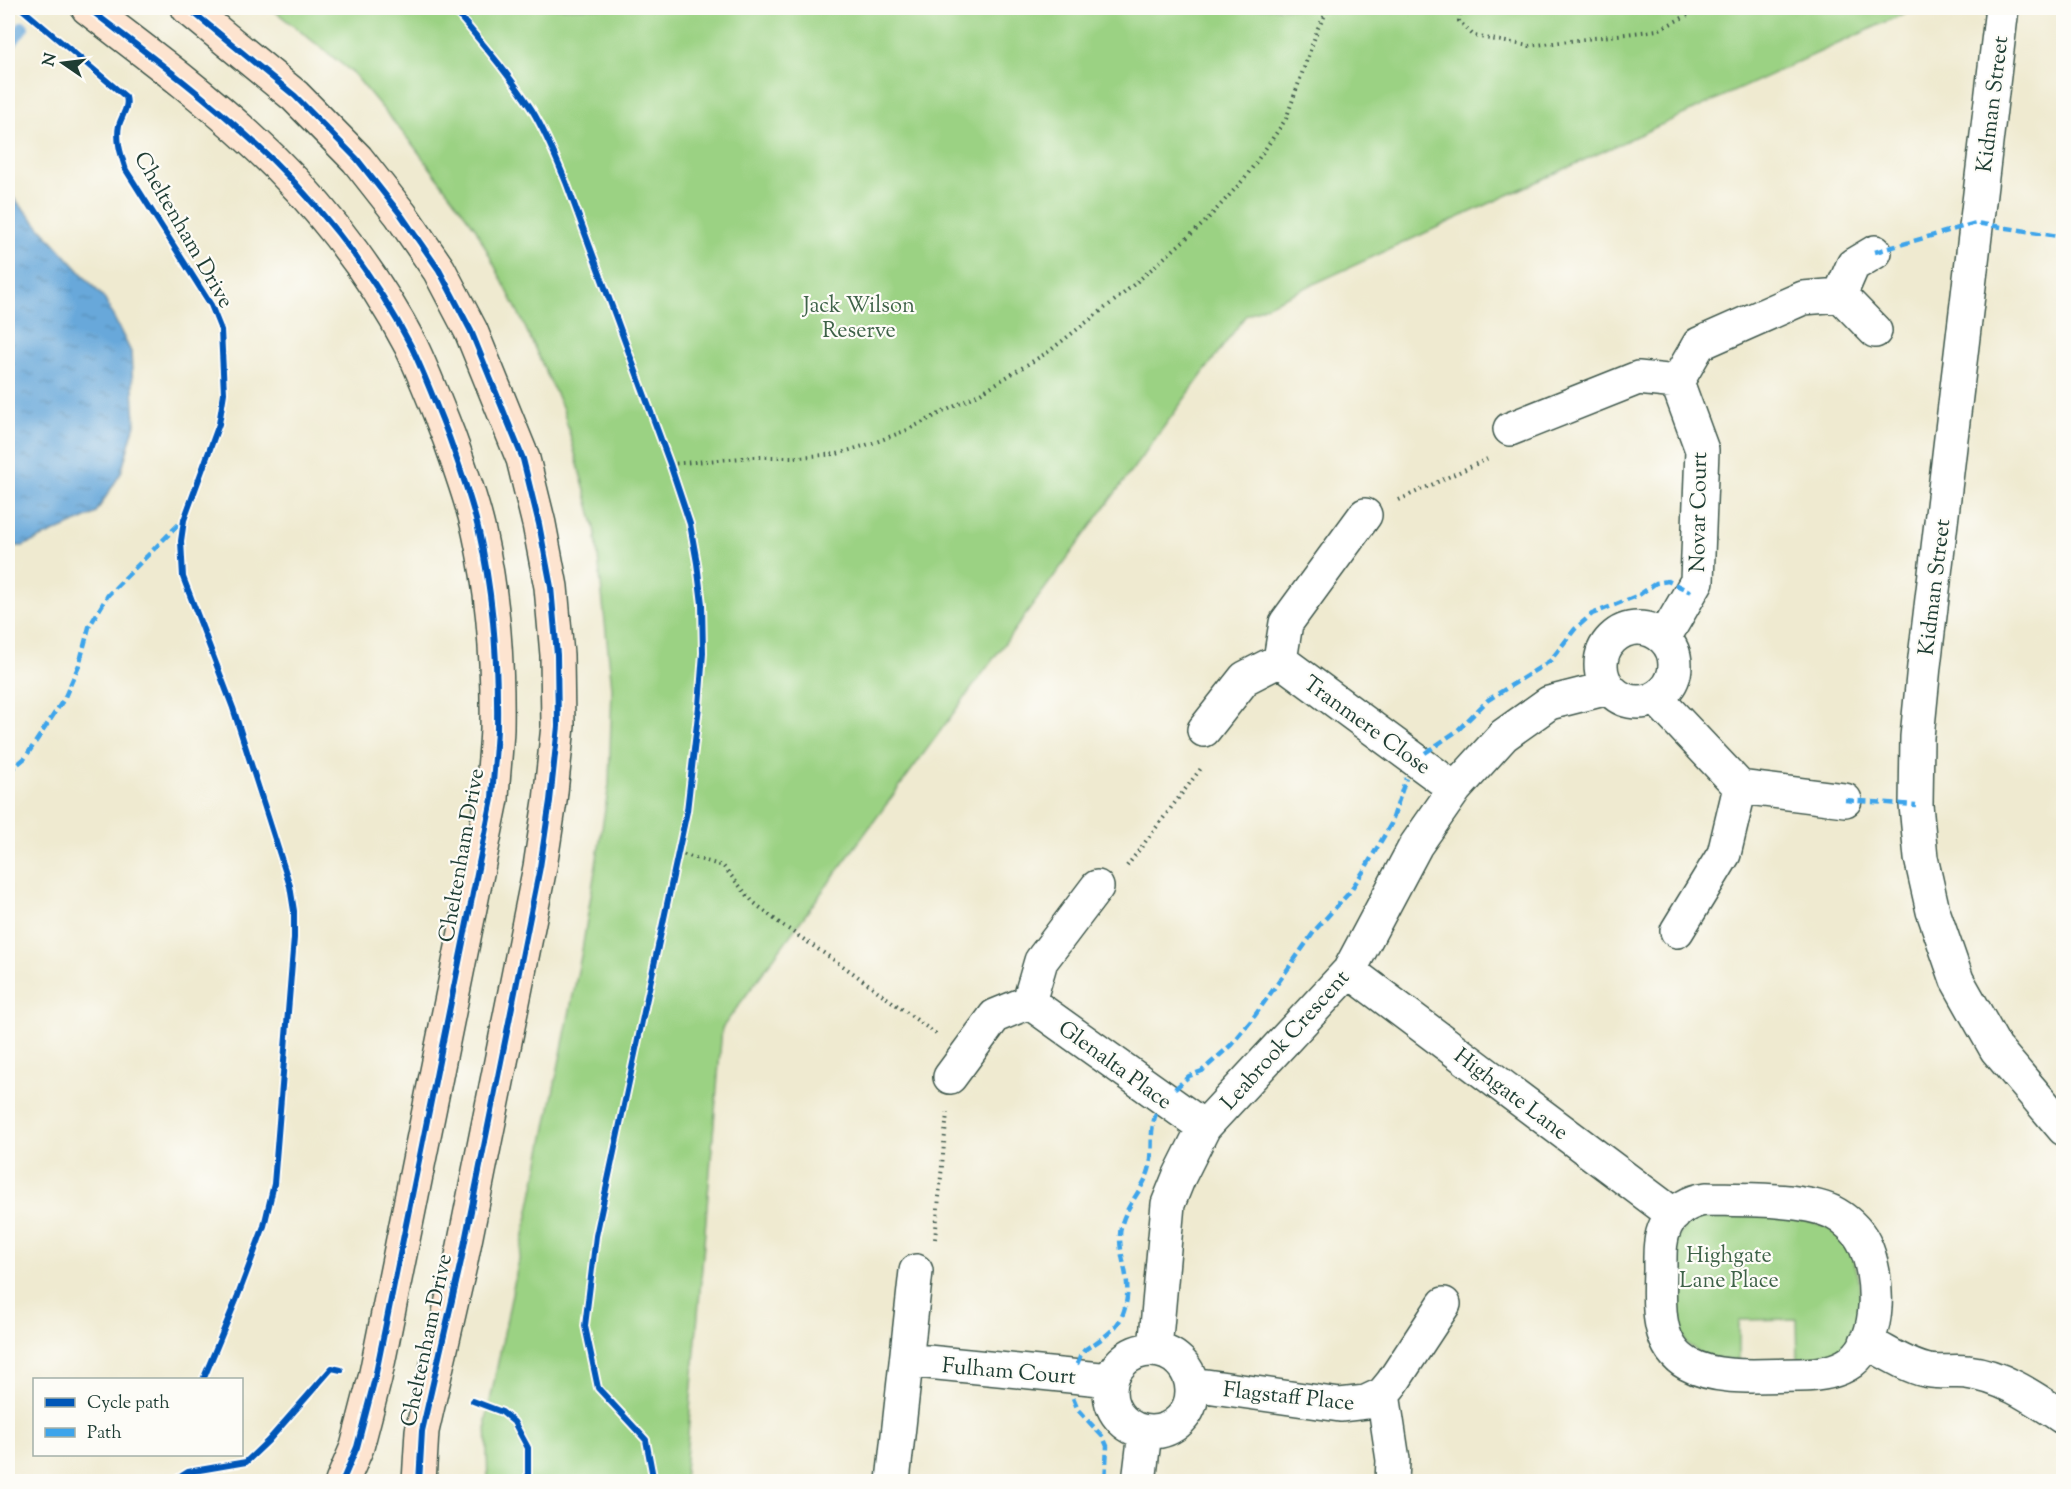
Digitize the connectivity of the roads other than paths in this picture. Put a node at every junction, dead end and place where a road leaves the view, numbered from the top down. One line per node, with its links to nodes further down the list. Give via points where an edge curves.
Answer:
1 (88, 8): 37 (main road, Cheltenham Drive, via 247,136 342,238 381,293 411,347 457,458 479,531 496,663 492,800 373,1389 357,1447)
2 (188, 8): 38 (main road, Cheltenham Drive, via 295,96 357,159 439,270 471,331 524,459 551,587 558,726 550,801 538,879 470,1214 422,1431)
3 (2002, 8): 24 (street, Kidman Street, via 1924,666 1916,805 1921,858 1933,911 1957,980 1996,1049)
4 (1875, 252): 5 (street, via 1853,265)
5 (1840, 295): 6 (street); 7 (street, via 1803,298 1699,344)
6 (1875, 331)
7 (1677, 382): 8 (street, via 1638,378); 10 (street, Novar Court, via 1702,450 1697,580)
8 (1510, 429)
9 (1365, 515): 11 (street, Tranmere Close, via 1286,623)
10 (1664, 638): 12 (street, via 1643,627 1617,633 1605,647 1601,660); 13 (street, via 1676,662 1667,690)
11 (1280, 660): 14 (street, Tranmere Close, via 1245,678); 16 (street, Tranmere Close)
12 (1608, 688): 13 (street, via 1630,702); 16 (street, Leabrook Crescent, via 1549,703 1504,735)
13 (1656, 698): 15 (street)
14 (1204, 730)
15 (1740, 788): 17 (street); 19 (street, via 1724,854)
16 (1455, 789): 20 (street, Leabrook Crescent, via 1416,845)
17 (1845, 800)
18 (1096, 887): 21 (street, via 1041,961)
19 (1677, 931)
20 (1349, 971): 23 (street, Leabrook Crescent); 25 (street, Highgate Lane)
21 (1029, 1002): 22 (street, via 995,1016); 23 (street, Glenalta Place)
22 (958, 1066)
23 (1204, 1127): 29 (street, Leabrook Crescent, via 1168,1204)
24 (2064, 1129)
25 (1674, 1215): 28 (street, via 1695,1200 1706,1198 1799,1203 1833,1212 1853,1228 1869,1256 1876,1302); 28 (street, via 1662,1235 1659,1304 1668,1342 1676,1356 1687,1364 1728,1375 1820,1374 1852,1361)
26 (916, 1270): 30 (street)
27 (1444, 1304): 33 (street, Flagstaff Place)
28 (1866, 1342): 34 (street, via 1925,1370 1993,1378 2033,1397)
29 (1155, 1349): 31 (street, via 1129,1356); 32 (street, via 1176,1358 1186,1368)
30 (907, 1360): 31 (street, Fulham Court); 36 (street)
31 (1111, 1380): 35 (street, via 1113,1407 1120,1418)
32 (1192, 1384): 33 (street, Flagstaff Place, via 1340,1405 1366,1402); 35 (street, via 1185,1415 1164,1430)
33 (1383, 1394): 40 (street, Flagstaff Place, via 1393,1460)
34 (2064, 1418)
35 (1145, 1432): 39 (street)
36 (893, 1481)
37 (342, 1482)
38 (419, 1482)
39 (1139, 1482)
40 (1392, 1482)

